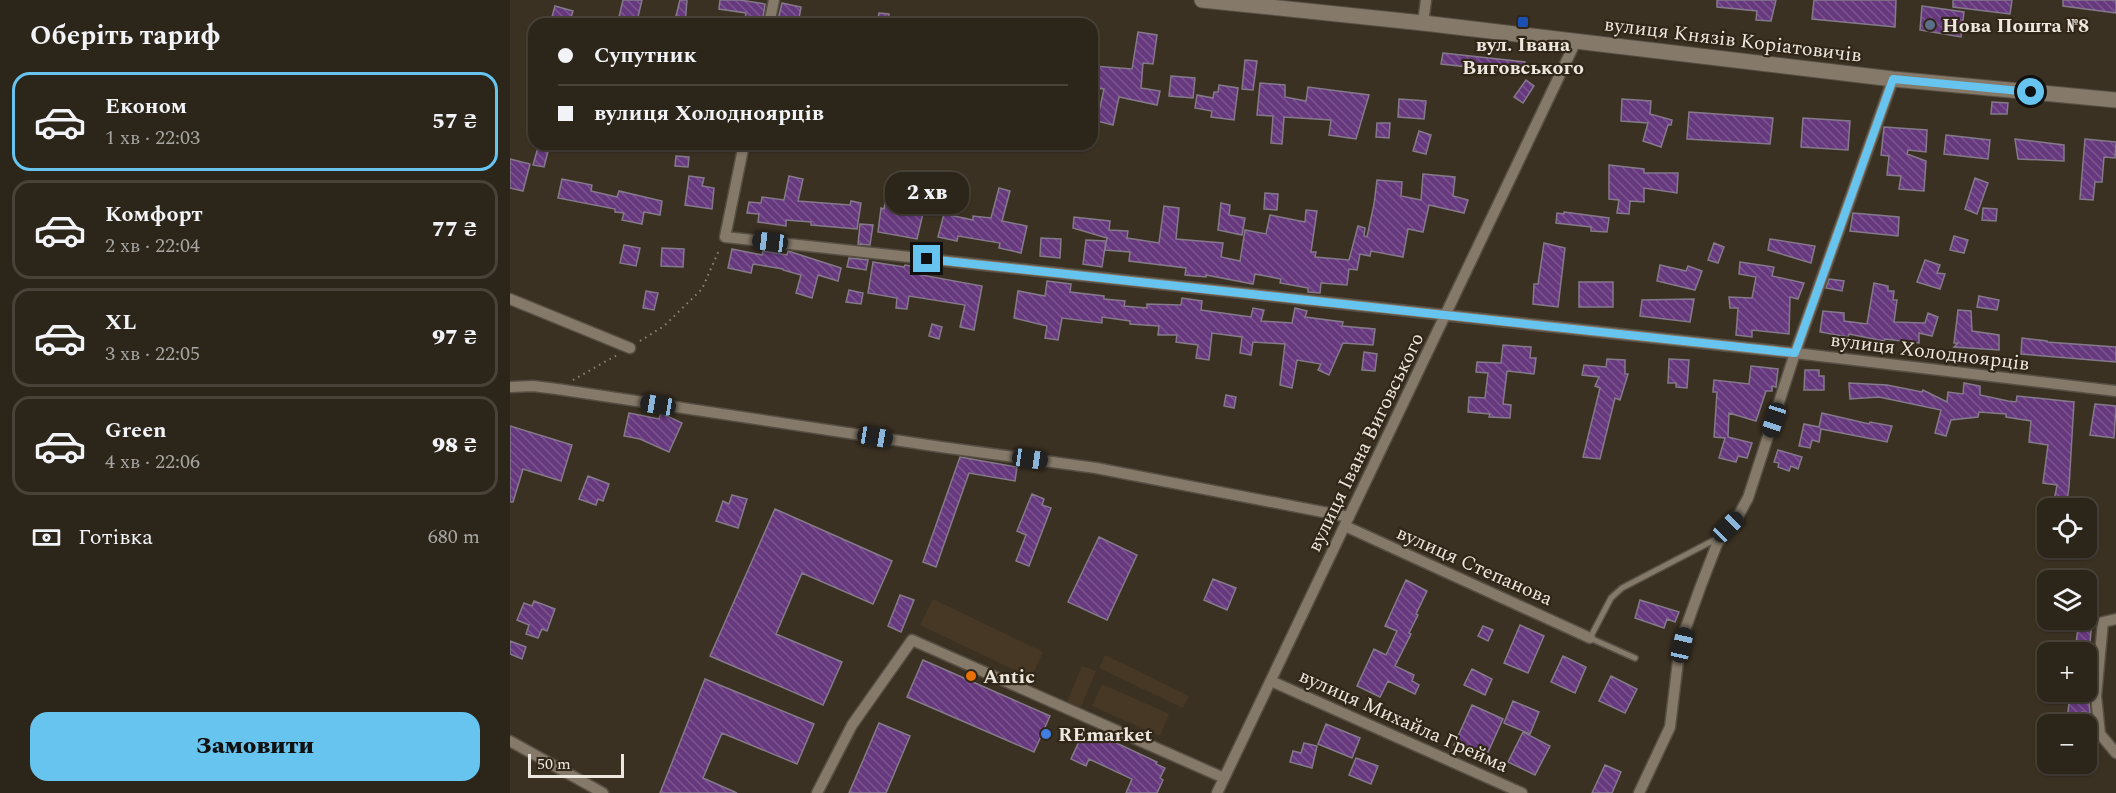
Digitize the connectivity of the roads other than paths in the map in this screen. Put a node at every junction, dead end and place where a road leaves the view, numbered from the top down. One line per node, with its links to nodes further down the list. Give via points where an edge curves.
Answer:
1 (774, 0): 4 (street)
2 (1202, 0): 5 (main road, вулиця Князів Коріатовичів)
3 (1426, 0): 5 (street)
4 (771, 18)
5 (1423, 23): 6 (main road, вулиця Князів Коріатовичів)
6 (1576, 41): 7 (main road, вулиця Князів Коріатовичів); 11 (street, вулиця Івана Виговського)
7 (1893, 79): 8 (main road, вулиця Князів Коріатовичів); 13 (street)
8 (2116, 100)
9 (743, 150): 11 (street, вулиця Холодноярців, via 725,237)
10 (510, 299): 12 (street)
11 (1446, 315): 13 (street, вулиця Холодноярців); 16 (street, вулиця Івана Виговського)
12 (630, 348)
13 (1795, 353): 15 (street, вулиця Холодноярців); 17 (street, via 1748,498)
14 (510, 387): 16 (street, вулиця Степанова, via 557,389 1096,468)
15 (2116, 390)
16 (1347, 522): 19 (street, вулиця Степанова); 21 (street, вулиця Івана Виговського)
17 (1723, 535): 19 (lane, via 1622,588 1611,597); 29 (street, via 1685,630 1670,727)
18 (2116, 620): 23 (street, via 2103,622 2096,696 2100,734)
19 (1590, 638): 20 (lane)
20 (1635, 658)
21 (1270, 681): 24 (street, вулиця Івана Виговського); 28 (street, вулиця Михайла Грейма)
22 (510, 741): 25 (street)
23 (2116, 753)
24 (1224, 778): 26 (street, via 912,640 852,725); 27 (street, вулиця Івана Виговського)
25 (603, 793)
26 (817, 793)
27 (1217, 793)
28 (1522, 793)
29 (1639, 793)

